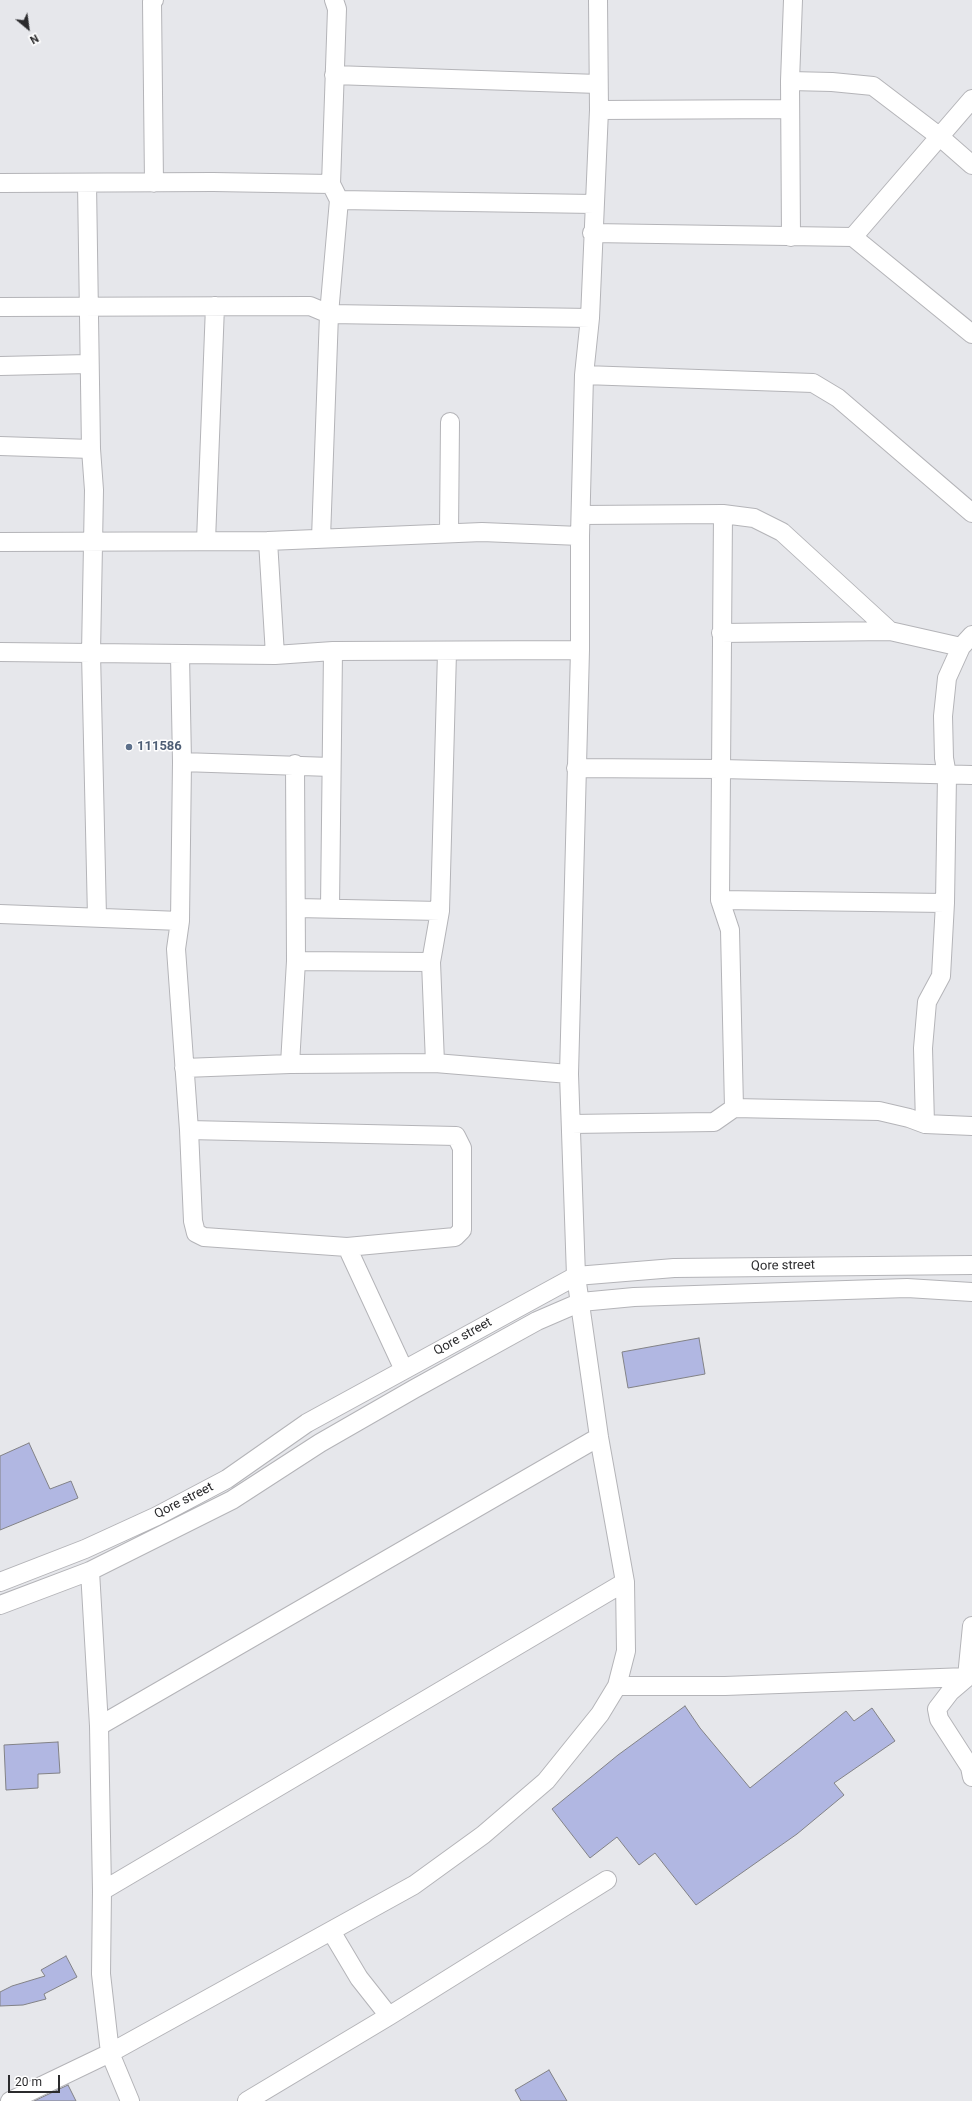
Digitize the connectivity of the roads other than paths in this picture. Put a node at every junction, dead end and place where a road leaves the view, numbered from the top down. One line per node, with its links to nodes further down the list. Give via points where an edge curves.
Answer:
1 (154, 0): 15 (street)
2 (334, 0): 5 (street, via 337,9)
3 (598, 0): 7 (street)
4 (794, 0): 6 (street)
5 (334, 75): 7 (street); 16 (street)
6 (790, 81): 9 (street); 11 (street, via 873,86)
7 (598, 84): 10 (street)
8 (972, 99): 11 (street)
9 (790, 109): 10 (street); 19 (street)
10 (599, 110): 17 (street)
11 (940, 138): 12 (street); 20 (street)
12 (972, 165)
13 (0, 183): 14 (street)
14 (87, 183): 15 (street); 21 (street)
15 (154, 183): 16 (street)
16 (335, 192): 17 (street); 24 (street)
17 (594, 204): 18 (street)
18 (592, 233): 19 (street); 25 (street)
19 (791, 237): 20 (street)
20 (853, 237): 26 (street)
21 (89, 306): 22 (street); 23 (street); 27 (street)
22 (215, 306): 24 (street, via 310,306); 39 (street)
23 (0, 307)
24 (329, 314): 25 (street); 38 (street)
25 (590, 318): 29 (street)
26 (972, 334)
27 (89, 364): 28 (street); 32 (street)
28 (0, 366)
29 (584, 375): 33 (street, via 813,383 838,398); 35 (street)
30 (450, 422): 36 (street)
31 (0, 446): 32 (street)
32 (91, 449): 42 (street, via 94,490)
33 (972, 513)
34 (723, 514): 35 (street); 43 (street, via 754,518 782,532); 44 (street)
35 (581, 515): 37 (street)
36 (449, 533): 37 (street); 38 (street)
37 (580, 536): 46 (street)
38 (321, 538): 40 (street)
39 (206, 541): 40 (street); 42 (street)
40 (268, 541): 52 (street)
41 (0, 542): 42 (street)
42 (92, 542): 50 (street)
43 (890, 631): 44 (street); 45 (street)
44 (721, 633): 57 (street)
45 (966, 641): 58 (street, via 947,678 943,716)
46 (580, 650): 49 (street); 56 (street)
47 (333, 651): 49 (street); 52 (street); 55 (street)
48 (0, 652): 50 (street)
49 (447, 652): 64 (street)
50 (91, 653): 51 (street); 66 (street)
51 (180, 655): 52 (street); 53 (street)
52 (275, 655)
53 (182, 762): 54 (street); 67 (street)
54 (295, 764): 55 (street); 63 (street)
55 (331, 766): 62 (street)
56 (576, 768): 57 (street); 73 (street)
57 (721, 769): 58 (street); 60 (street)
58 (947, 774): 59 (street); 61 (street)
59 (972, 775)
60 (720, 900): 61 (street); 74 (street, via 730,930)
61 (945, 903): 76 (street, via 941,976 927,1002 923,1048)
62 (330, 907): 63 (street); 64 (street)
63 (297, 908): 68 (street)
64 (440, 911): 69 (street)
65 (0, 914): 66 (street)
66 (97, 917): 67 (street)
67 (180, 921): 72 (street, via 176,948)
68 (296, 961): 69 (street); 71 (street)
69 (432, 962): 70 (street)
70 (435, 1063): 71 (street); 73 (street)
71 (290, 1064): 72 (street)
72 (184, 1068): 78 (street)
73 (569, 1074): 75 (street)
74 (734, 1108): 75 (street, via 714,1122); 76 (street, via 879,1111)
75 (571, 1124): 81 (street)
76 (925, 1124): 77 (street)
77 (972, 1126)
78 (189, 1130): 79 (street, via 192,1221 196,1233 204,1237); 79 (street, via 456,1136 462,1148 462,1230 455,1237)
79 (347, 1247): 84 (street)
80 (972, 1265): 81 (street, Qore street, via 674,1268)
81 (576, 1276): 83 (street); 84 (street, Qore street)
82 (972, 1292): 83 (street, Qore street, via 907,1288 634,1297)
83 (581, 1302): 85 (street); 86 (street, Qore street, via 537,1321 320,1442 232,1500)
84 (404, 1370): 87 (street, Qore street, via 307,1423 227,1479 157,1516 84,1549)
85 (599, 1437): 88 (street); 93 (street)
86 (90, 1571): 89 (street, Qore street); 93 (street)
87 (0, 1582)
88 (625, 1582): 92 (street, via 626,1651); 96 (street)
89 (0, 1605)
90 (972, 1626): 91 (street)
91 (969, 1675): 92 (street, via 725,1686); 94 (street, via 937,1708 939,1719 970,1766)
92 (617, 1686): 97 (street, via 600,1714 546,1781 483,1835 414,1885)
93 (99, 1726): 96 (street)
94 (972, 1777)
95 (607, 1880): 98 (street)
96 (102, 1891): 99 (street, via 101,1974)
97 (331, 1932): 98 (street, via 359,1978); 99 (street)
98 (389, 2016): 102 (street)
99 (110, 2053): 100 (street); 101 (street)
100 (10, 2101)
101 (130, 2101)
102 (247, 2101)

